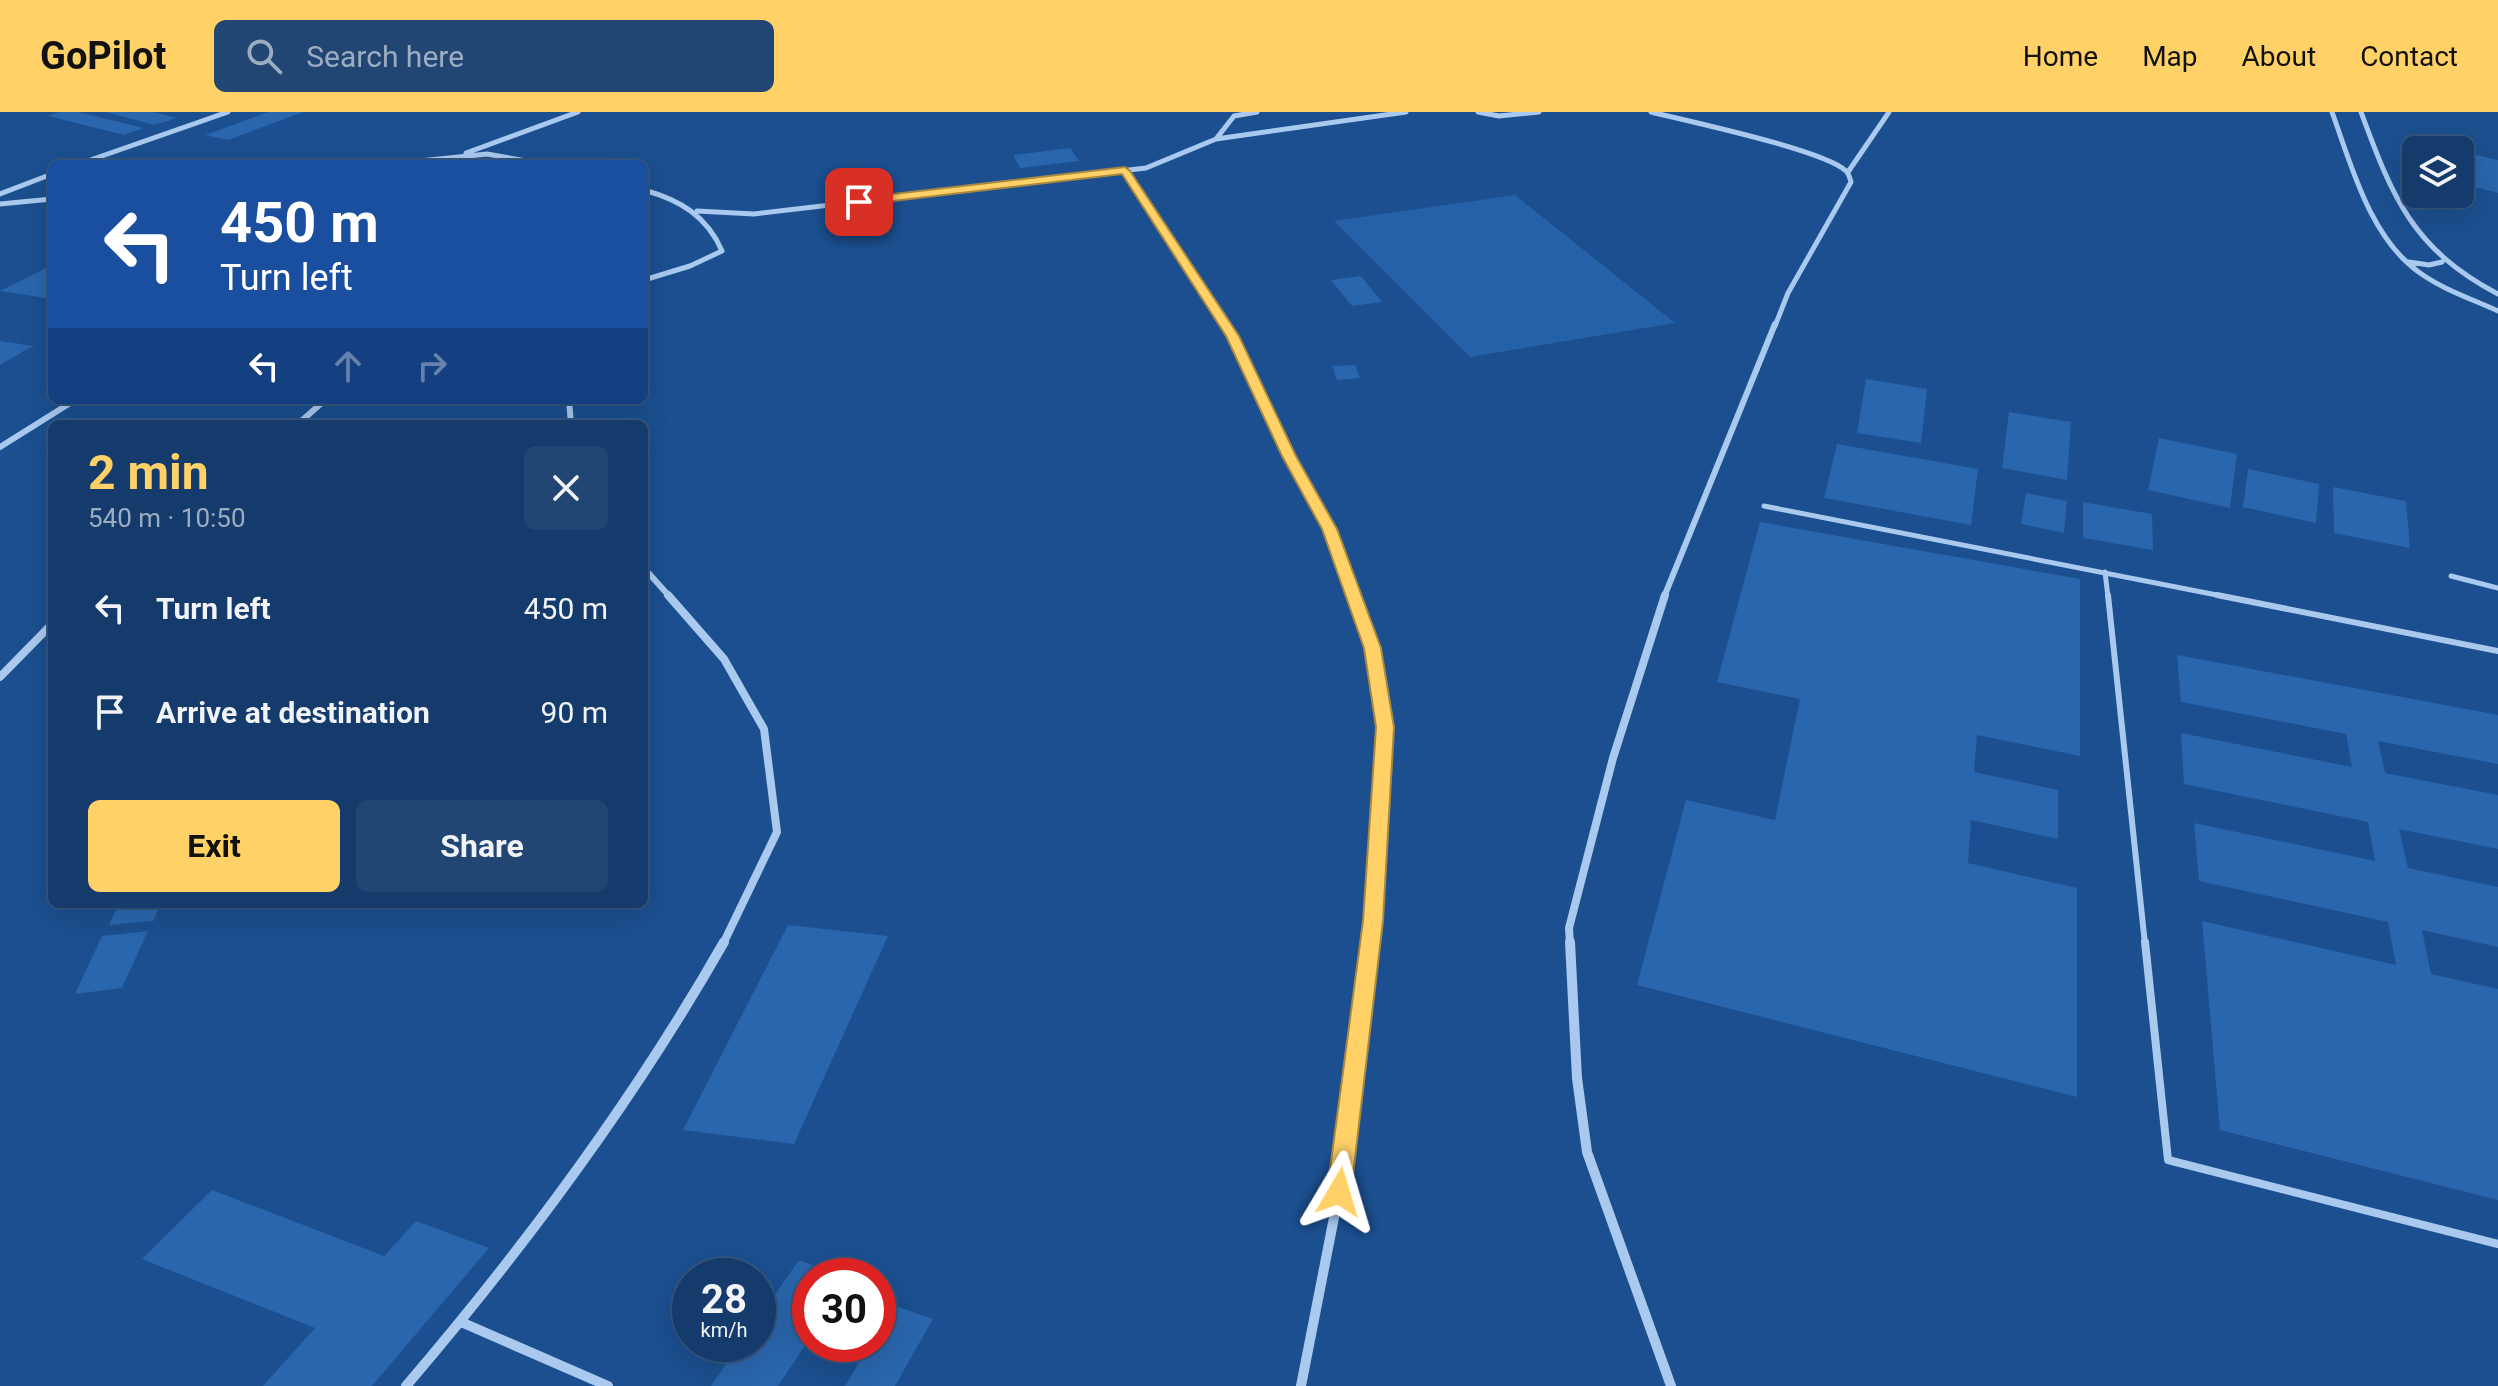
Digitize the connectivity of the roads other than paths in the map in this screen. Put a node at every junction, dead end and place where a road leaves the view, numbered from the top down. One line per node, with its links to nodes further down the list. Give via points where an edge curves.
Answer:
1 (228, 112): 13 (street)
2 (578, 112): 12 (street)
3 (1257, 112): 11 (street, via 1234,116)
4 (1406, 112): 11 (street)
5 (1478, 112): 6 (street)
6 (1539, 112)
7 (1651, 112): 18 (street)
8 (1889, 112): 18 (street)
9 (2332, 112): 25 (street, via 2357,183)
10 (2361, 112): 26 (street, via 2387,186)
11 (1216, 139): 17 (street, via 1146,168)
12 (455, 157): 14 (street); 15 (street); 16 (street, via 487,154)
13 (90, 160)
14 (428, 160)
15 (450, 160)
16 (521, 160)
17 (1125, 171): 24 (street, via 754,214); 46 (street, via 1233,336 1330,529 1373,648 1385,727 1373,921 1339,1192)
18 (1848, 172): 47 (street, via 1851,182 1788,293 1667,589 1613,758 1569,928 1577,1078 1587,1152)
19 (48, 176): 21 (street)
20 (648, 191): 24 (street)
21 (0, 194)
22 (48, 199): 23 (street)
23 (0, 204)
24 (697, 211): 27 (street, via 714,229 722,251)
25 (2401, 258): 26 (street, via 2429,265); 29 (street, via 2434,282)
26 (2442, 262): 28 (street)
27 (648, 279)
28 (2498, 294)
29 (2498, 311)
30 (69, 404): 33 (street)
31 (320, 404): 32 (street)
32 (302, 420)
33 (0, 447)
34 (1764, 506): 35 (lane)
35 (2105, 572): 40 (lane); 42 (lane, via 2168,1160)
36 (648, 573): 43 (street, via 724,659 764,729 777,832 735,924 678,1023)
37 (2451, 576): 38 (lane)
38 (2498, 588)
39 (48, 628): 41 (street)
40 (2498, 651)
41 (0, 677)
42 (2498, 1244)
43 (461, 1322): 44 (street); 45 (street)
44 (406, 1386)
45 (608, 1386)
46 (1301, 1386)
47 (1671, 1386)

